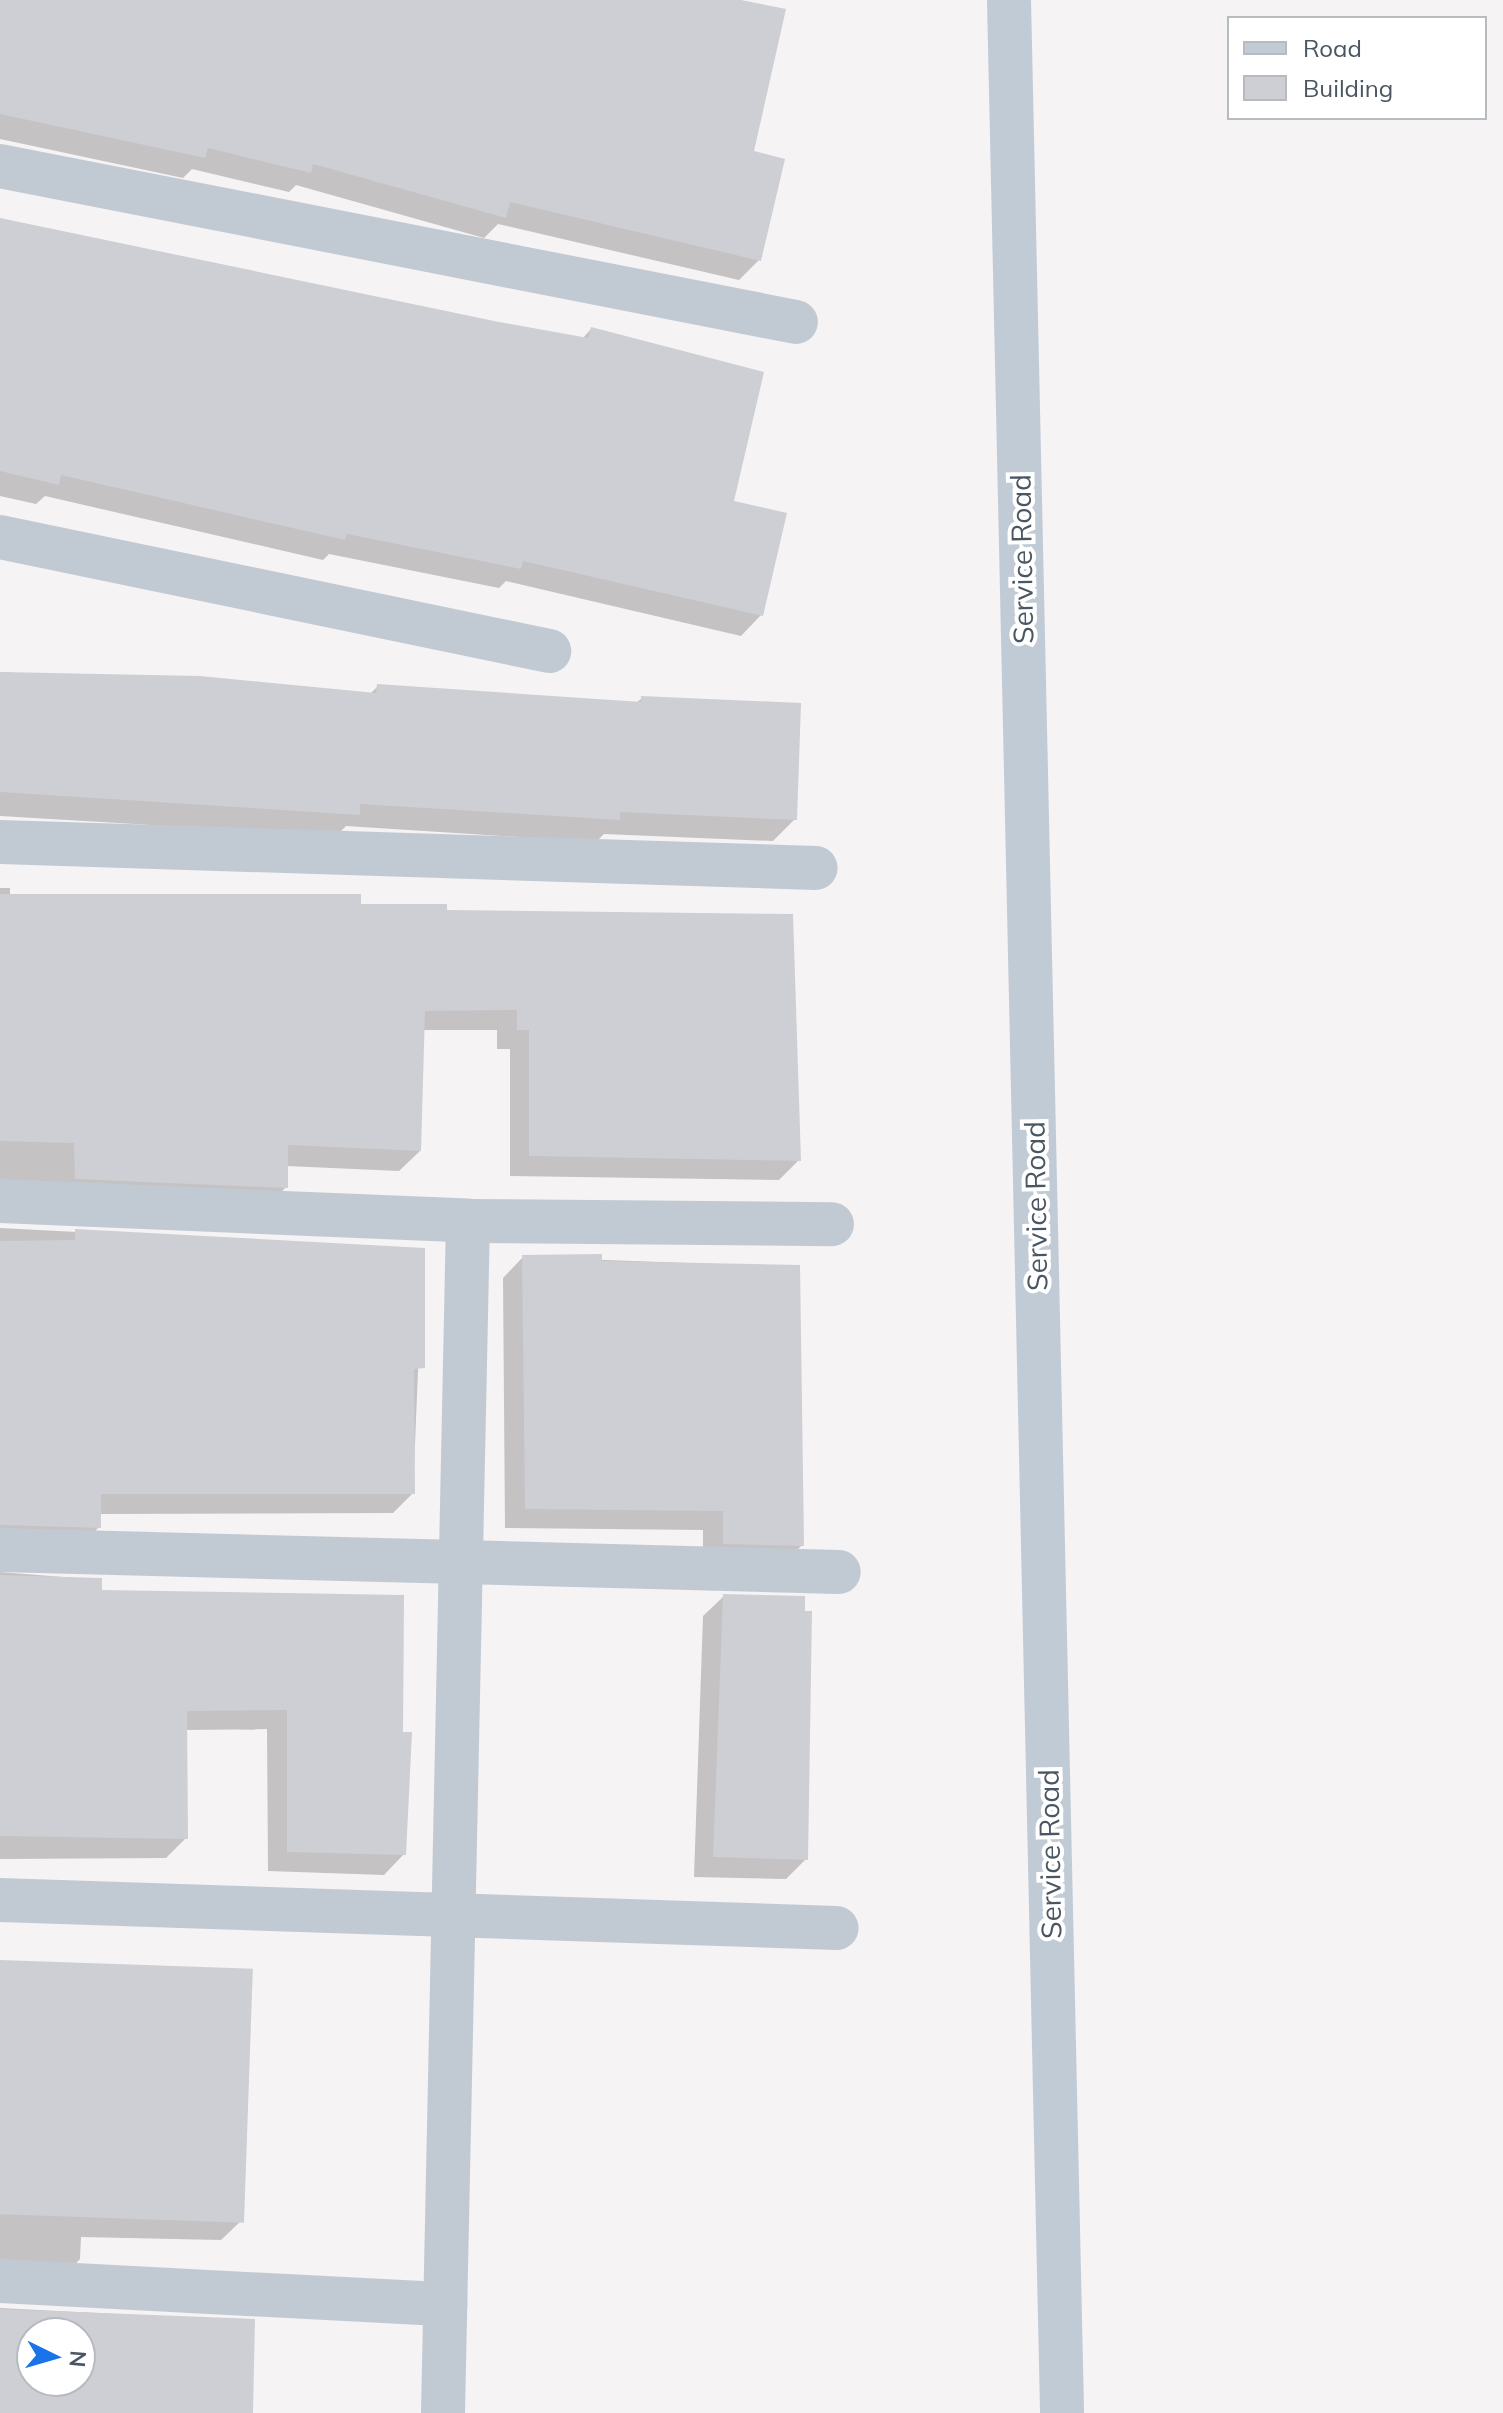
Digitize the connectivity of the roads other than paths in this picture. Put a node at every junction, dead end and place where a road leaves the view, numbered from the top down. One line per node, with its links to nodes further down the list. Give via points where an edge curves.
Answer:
1 (1009, 0): 20 (main road, Service Road)
2 (0, 166): 3 (street)
3 (796, 322)
4 (0, 537): 5 (street)
5 (549, 651)
6 (0, 842): 7 (street)
7 (816, 868)
8 (0, 1201): 9 (street)
9 (468, 1221): 10 (street); 12 (street)
10 (832, 1224)
11 (0, 1550): 12 (street)
12 (462, 1562): 13 (street); 15 (street)
13 (839, 1572)
14 (0, 1900): 15 (street)
15 (451, 1917): 16 (street); 18 (street)
16 (837, 1928)
17 (0, 2281): 18 (street)
18 (445, 2304): 19 (street)
19 (443, 2413)
20 (1062, 2413)

